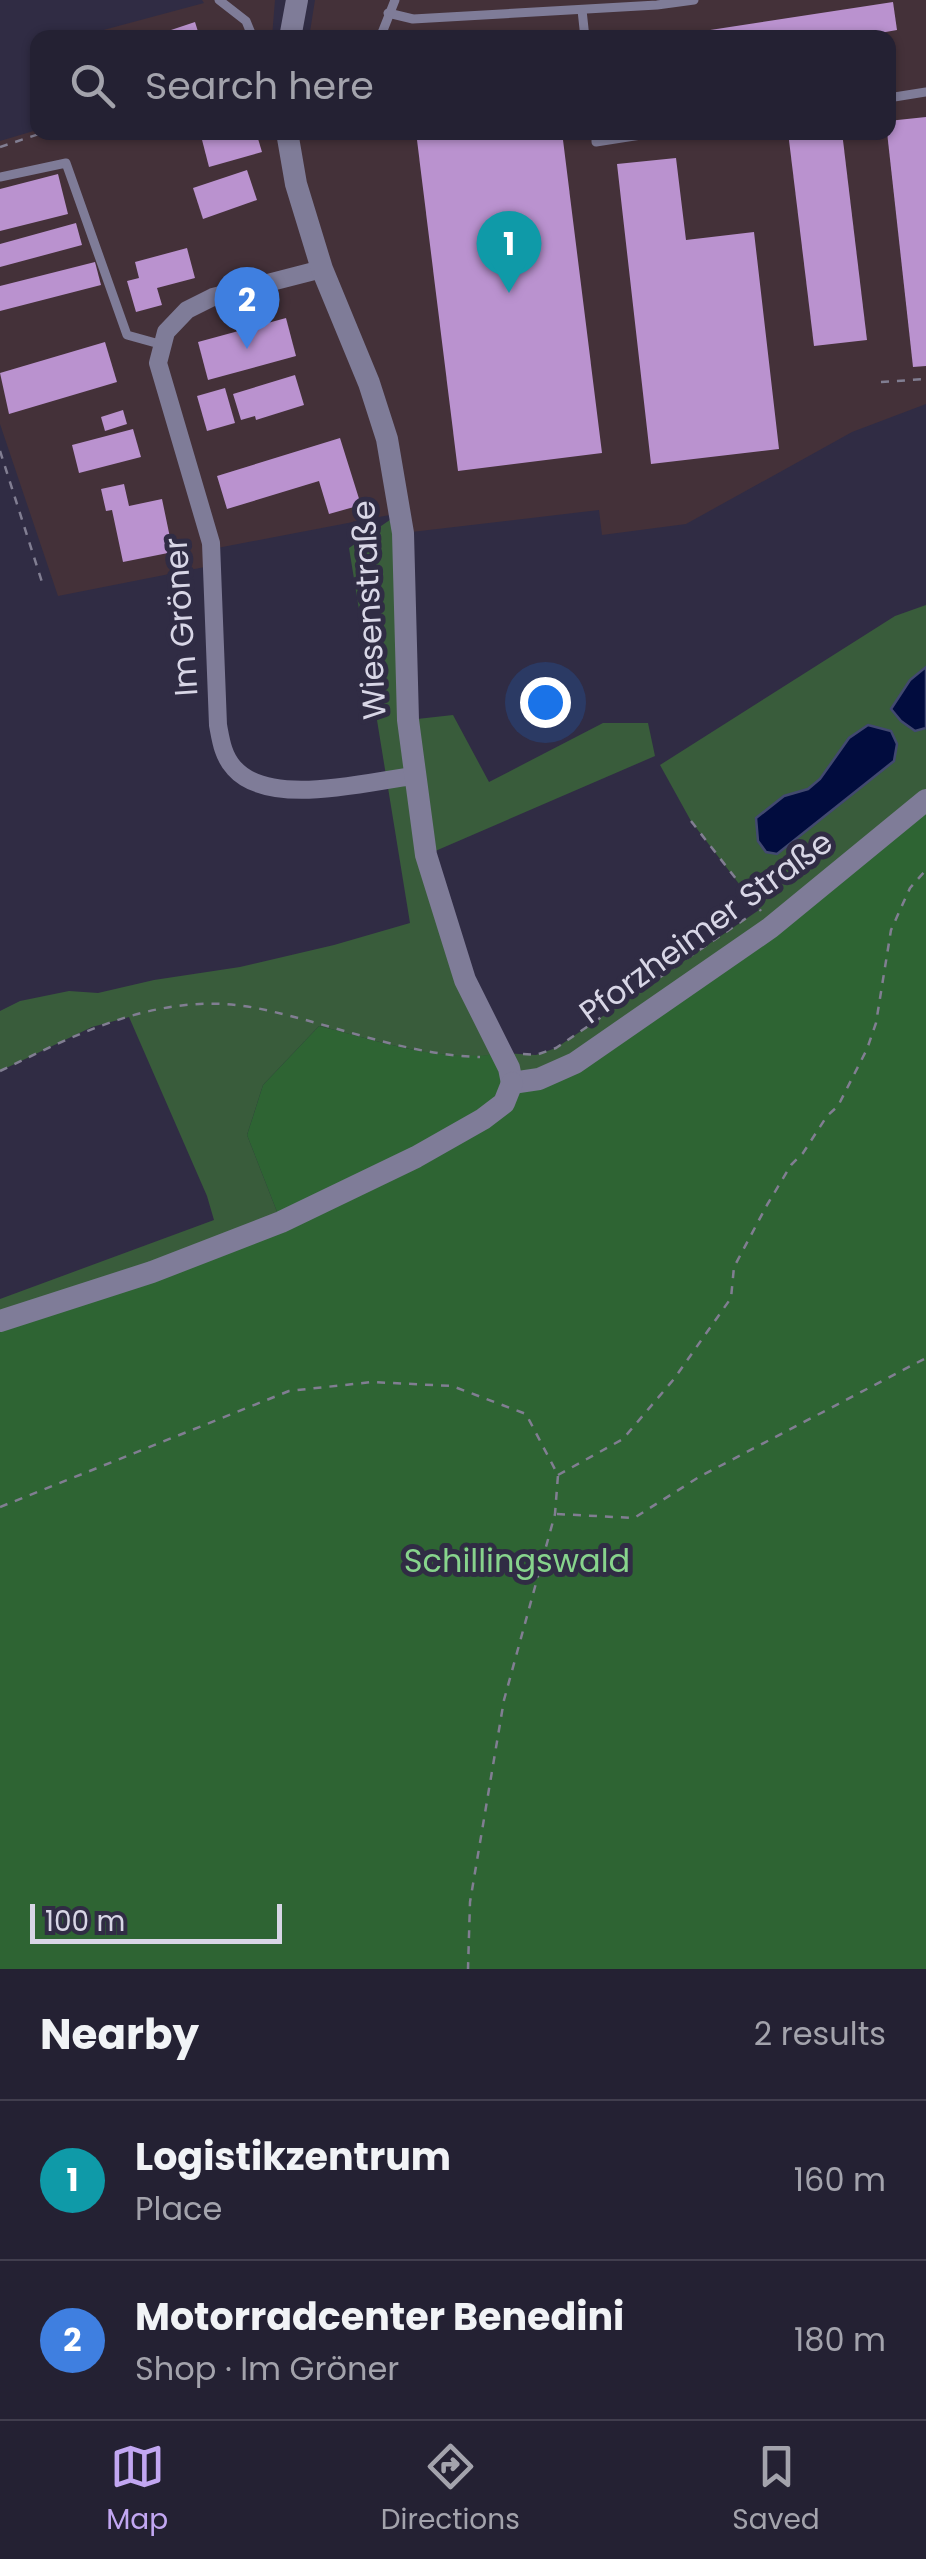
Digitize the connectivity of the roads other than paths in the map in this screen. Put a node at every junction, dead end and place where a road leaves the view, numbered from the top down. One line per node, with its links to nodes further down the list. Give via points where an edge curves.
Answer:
1 (220, 0): 7 (lane)
2 (297, 0): 8 (street)
3 (395, 0): 6 (lane)
4 (694, 0): 5 (lane)
5 (582, 10): 6 (lane, via 413,19); 10 (lane)
6 (388, 13): 9 (lane)
7 (250, 30)
8 (291, 30)
9 (383, 30)
10 (585, 30)
11 (926, 92): 12 (lane)
12 (896, 97)
13 (288, 140): 15 (street, Wiesenstraße)
14 (0, 178): 16 (lane, via 66,163 127,334)
15 (322, 269): 16 (street, via 213,296 187,310); 17 (street, Wiesenstraße, via 388,439 403,533)
16 (163, 345): 17 (street, Im Gröner, via 158,363 211,543 224,753 257,785 289,791)
17 (413, 776): 19 (street, Wiesenstraße, via 442,914)
18 (926, 800): 19 (street, Pforzheimer Straße, via 575,1063)
19 (512, 1083): 20 (street, via 504,1103 482,1119 282,1222)
20 (0, 1321)

